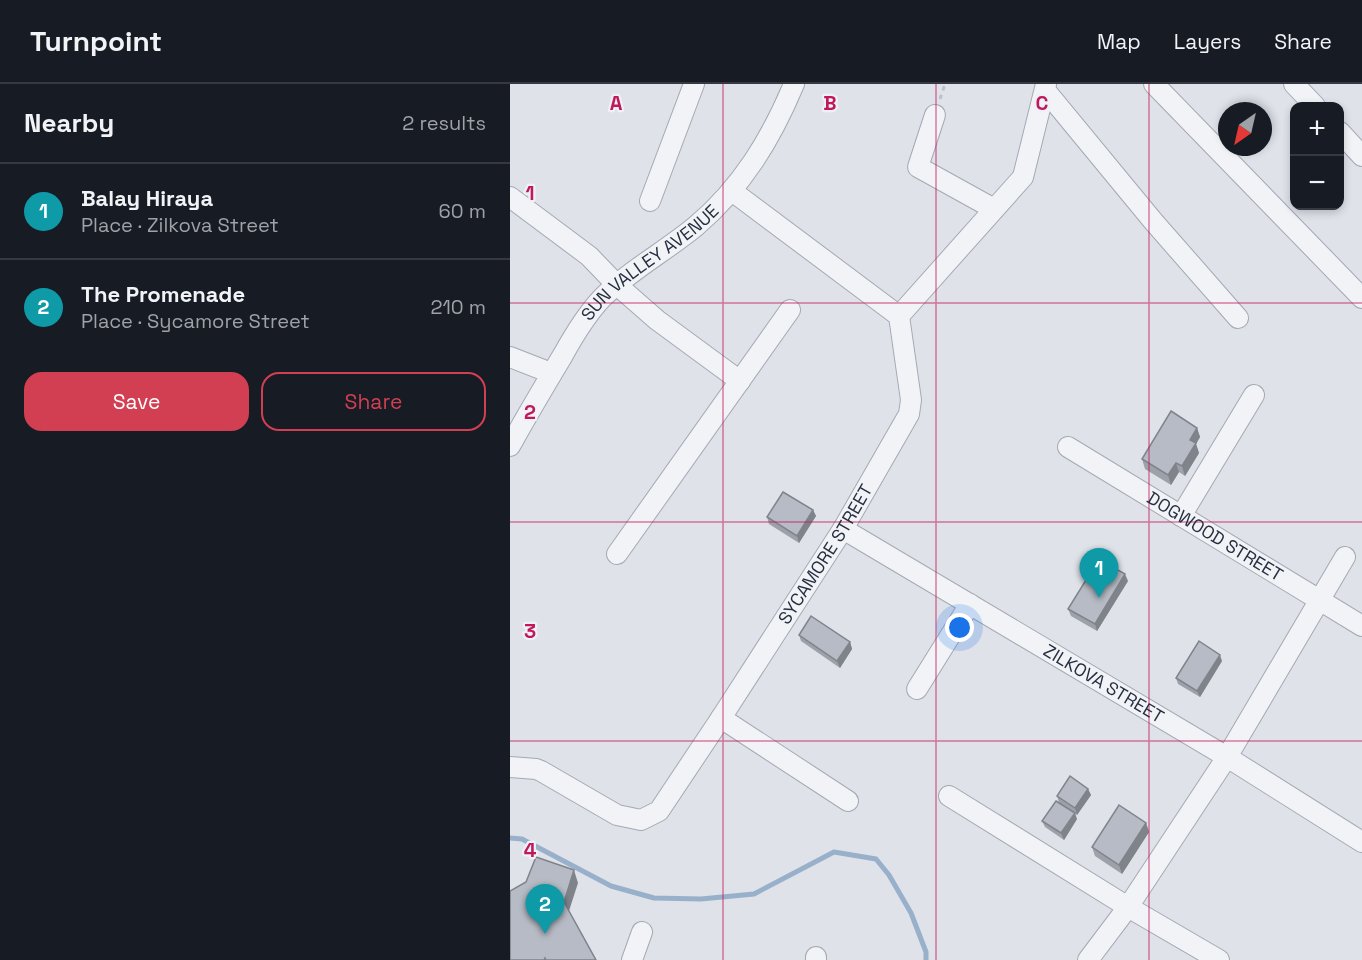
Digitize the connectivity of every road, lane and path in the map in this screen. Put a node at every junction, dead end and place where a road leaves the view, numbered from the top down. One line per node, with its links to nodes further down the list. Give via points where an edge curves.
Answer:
1 (694, 84): 12 (street)
2 (794, 84): 10 (street, SUN VALLEY AVENUE, via 773,130)
3 (1154, 84): 15 (street)
4 (1294, 84): 6 (street)
5 (1046, 87): 13 (street, via 1023,177); 18 (street, via 1153,221)
6 (1311, 102)
7 (935, 115): 13 (street, via 918,167)
8 (1344, 136): 9 (street)
9 (1362, 156)
10 (732, 191): 14 (street, SUN VALLEY AVENUE, via 696,226); 17 (street)
11 (510, 197): 14 (street, via 589,256)
12 (650, 201)
13 (994, 209): 17 (street)
14 (616, 285): 20 (street, SUN VALLEY AVENUE, via 581,325); 21 (street)
15 (1362, 298)
16 (790, 309): 21 (street)
17 (899, 316): 26 (street, SYCAMORE STREET, via 911,400 909,414)
18 (1238, 318)
19 (510, 357): 20 (street)
20 (551, 374): 23 (street, SUN VALLEY AVENUE)
21 (740, 381): 27 (street)
22 (1254, 395): 25 (street)
23 (510, 446)
24 (1068, 447): 25 (street, DOGWOOD STREET)
25 (1181, 516): 29 (street, DOGWOOD STREET)
26 (843, 529): 30 (street, ZILKOVA STREET); 33 (street, SYCAMORE STREET)
27 (617, 554)
28 (1345, 557): 29 (street)
29 (1320, 601): 31 (street, DOGWOOD STREET); 34 (street)
30 (970, 604): 32 (street); 34 (street, ZILKOVA STREET)
31 (1362, 626)
32 (917, 689)
33 (721, 718): 35 (street, SYCAMORE STREET, via 659,811 641,820 617,815 541,771); 37 (street)
34 (1227, 757): 38 (street, ZILKOVA STREET); 39 (street)
35 (510, 767)
36 (949, 796): 39 (street)
37 (848, 801)
38 (1362, 842)
39 (1128, 907): 42 (street); 43 (street)
40 (642, 932): 41 (street)
41 (632, 960)
42 (1088, 960)
43 (1219, 960)

